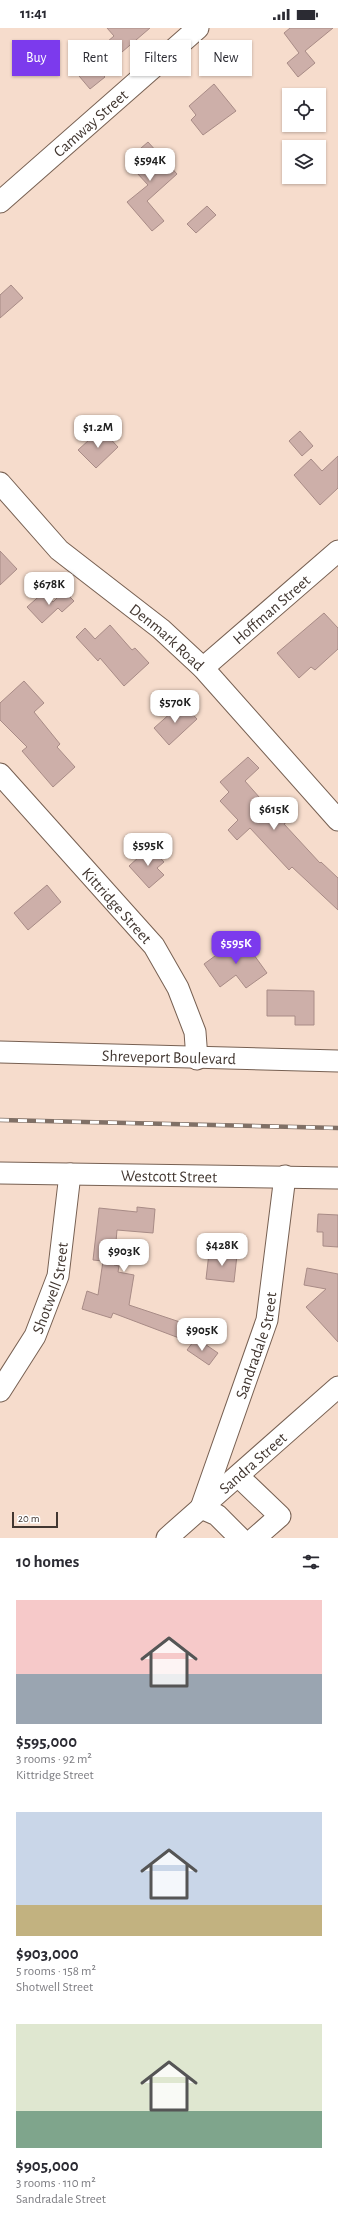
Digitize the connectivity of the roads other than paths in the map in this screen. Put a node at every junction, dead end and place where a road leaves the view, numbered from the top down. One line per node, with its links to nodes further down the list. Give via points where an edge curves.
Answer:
1 (192, 30): 2 (street, Camway Street)
2 (0, 202)
3 (0, 483): 5 (street, Denmark Road, via 59,550 161,629)
4 (338, 551): 5 (street, Hoffman Street)
5 (203, 668): 7 (street, Denmark Road)
6 (0, 774): 9 (street, Kittridge Street, via 154,946 178,988 195,1032)
7 (338, 820)
8 (0, 1052): 9 (street, Shreveport Boulevard)
9 (197, 1058): 10 (street, Shreveport Boulevard)
10 (338, 1061)
11 (0, 1173): 12 (street, Westcott Street)
12 (70, 1174): 13 (street, Westcott Street); 16 (street, Shotwell Street, via 58,1276 35,1336)
13 (285, 1176): 14 (street, Westcott Street); 18 (street, Sandradale Street, via 268,1320)
14 (338, 1178)
15 (338, 1387): 17 (street, Sandra Street)
16 (0, 1391)
17 (238, 1476): 18 (street, Sandra Street); 21 (street, via 280,1516)
18 (201, 1508): 19 (street, Sandra Street); 20 (street, via 217,1515)
19 (167, 1538)
20 (240, 1538)
21 (255, 1538)

